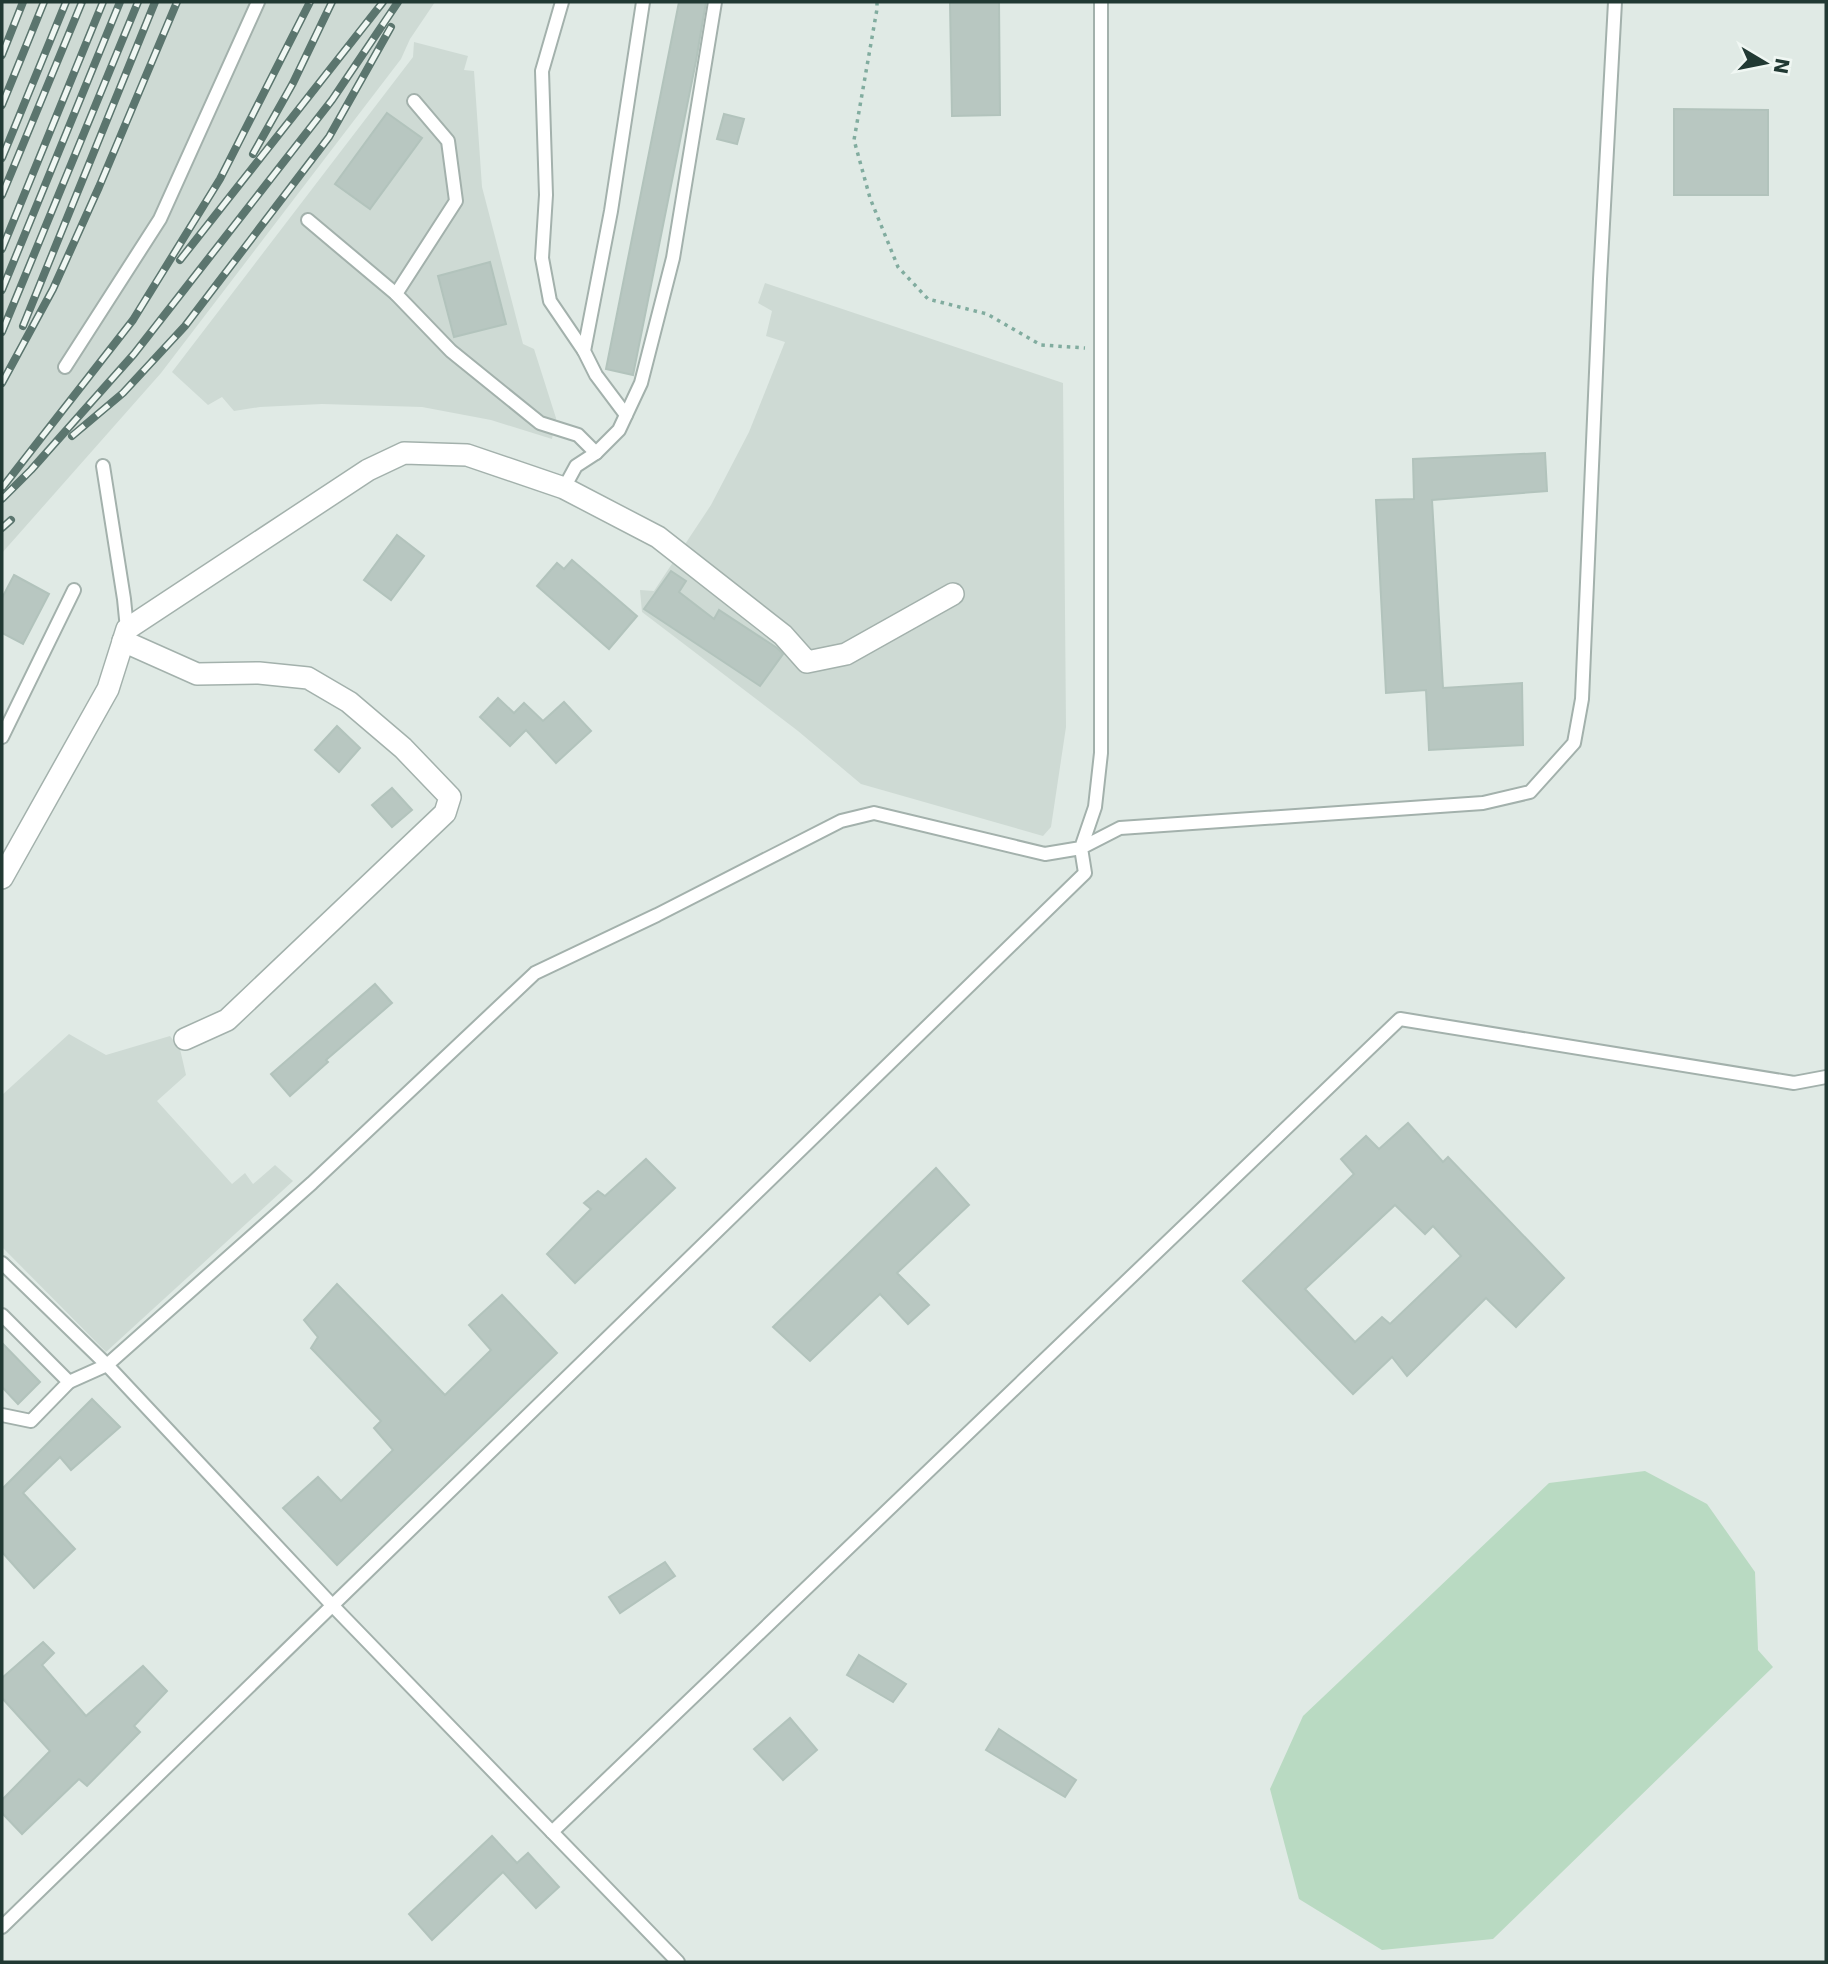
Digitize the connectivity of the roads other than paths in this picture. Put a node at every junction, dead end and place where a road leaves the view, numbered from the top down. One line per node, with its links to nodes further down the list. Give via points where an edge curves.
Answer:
1 (258, 2): 11 (lane, via 160,219)
2 (562, 2): 10 (lane, via 542,71 546,195 542,258 550,301)
3 (643, 2): 10 (lane)
4 (715, 2): 12 (lane, via 673,258 641,383)
5 (1101, 2): 20 (lane, via 1101,753 1095,807)
6 (1615, 2): 20 (lane, via 1583,699 1574,743 1530,792 1483,803 1119,828)
7 (414, 101): 9 (lane, via 448,141 456,201)
8 (308, 220): 9 (lane)
9 (396, 294): 13 (lane, via 451,351 540,423 578,435)
10 (584, 351): 12 (lane)
11 (65, 367)
12 (626, 415): 13 (lane, via 620,430)
13 (596, 453): 15 (lane, via 576,466)
14 (103, 466): 18 (lane, via 124,599)
15 (564, 488): 17 (street, via 658,537 783,635 807,662 846,654); 18 (street, via 467,454 404,453 368,470)
16 (74, 590): 19 (lane)
17 (953, 594)
18 (125, 635): 21 (street, via 108,689); 22 (street, via 197,674 308,678 349,702 450,797 445,813 227,1020)
19 (2, 737)
20 (1081, 848): 26 (lane, via 1045,854 874,813 841,821 535,973 312,1184); 29 (lane, via 1085,873)
21 (2, 878)
22 (185, 1039)
23 (1826, 1077): 30 (lane, via 1794,1083 1400,1020)
24 (2, 1263): 26 (lane)
25 (2, 1315): 27 (lane)
26 (107, 1365): 27 (lane); 29 (lane)
27 (69, 1382): 28 (lane, via 31,1421)
28 (2, 1415)
29 (332, 1605): 30 (lane); 31 (lane)
30 (552, 1832): 32 (lane)
31 (2, 1927)
32 (678, 1962)

